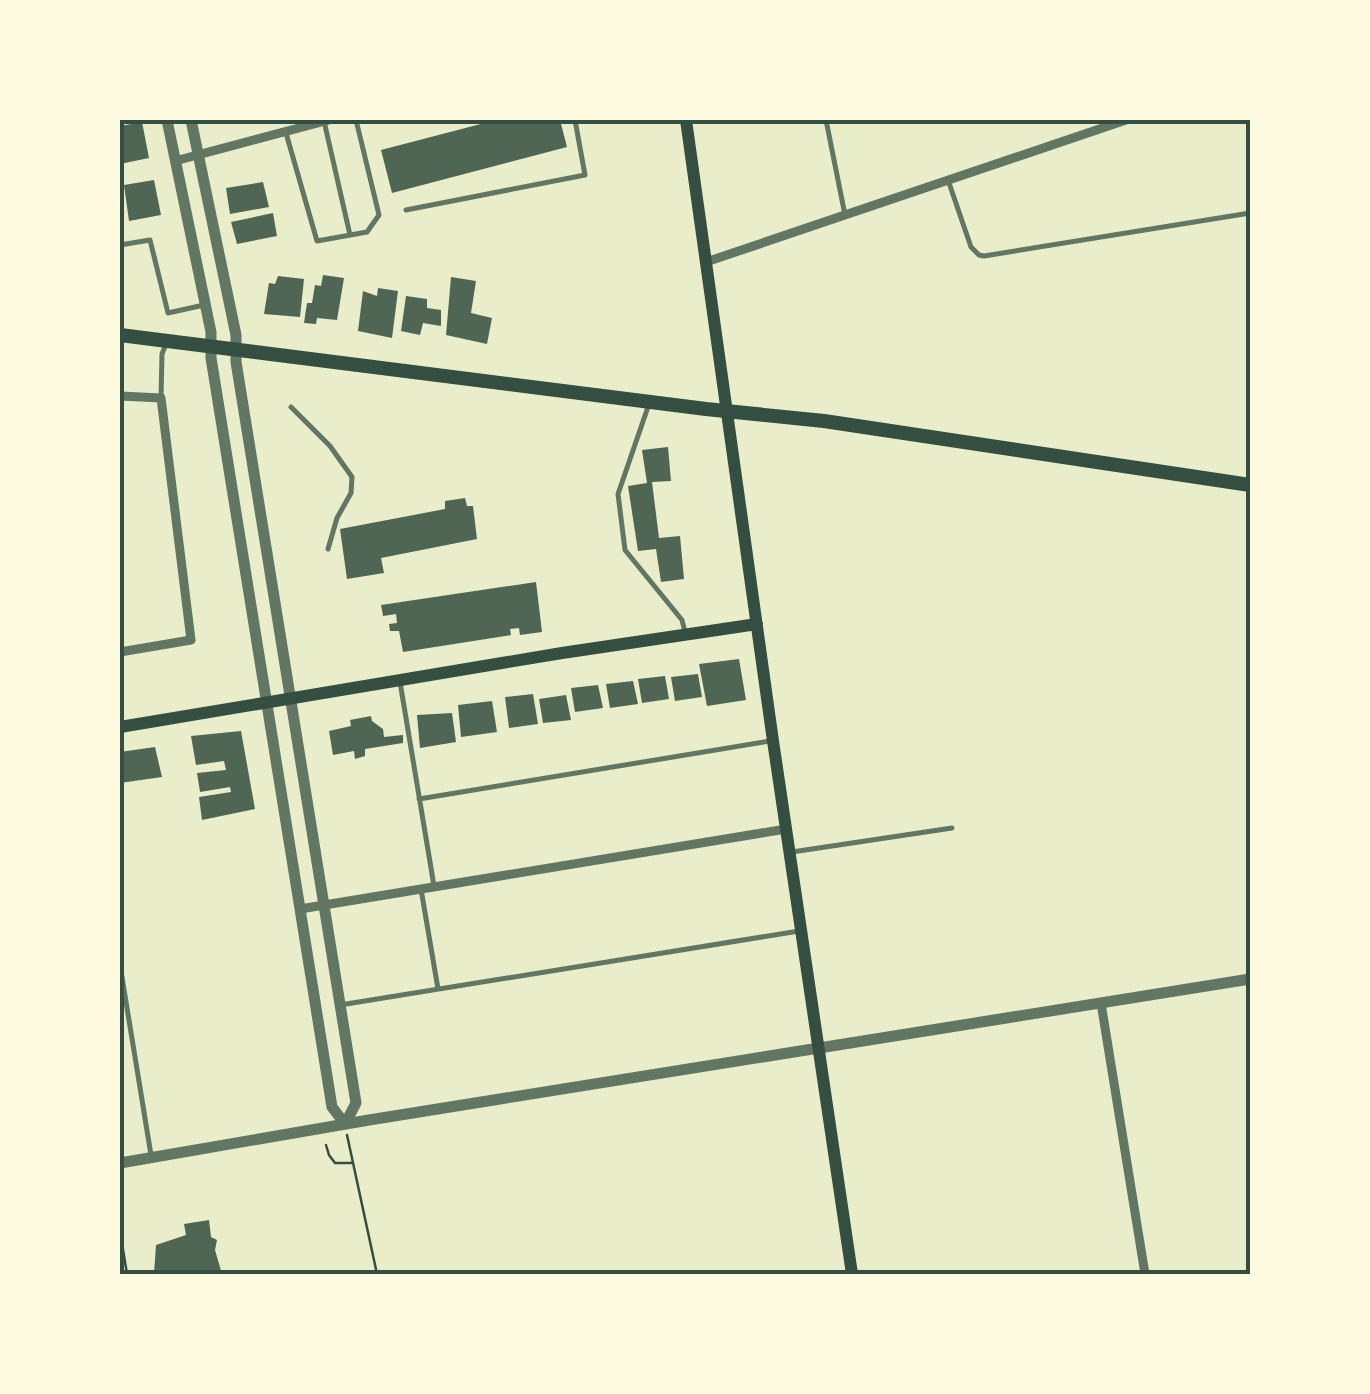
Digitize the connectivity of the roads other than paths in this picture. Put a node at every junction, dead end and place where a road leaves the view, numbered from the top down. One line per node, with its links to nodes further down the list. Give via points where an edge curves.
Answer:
1 (167, 120): 12 (street)
2 (191, 120): 11 (street)
3 (356, 120): 17 (lane, via 379,215 367,232)
4 (575, 120): 14 (lane, via 585,175)
5 (686, 120): 19 (main road)
6 (826, 120): 16 (lane)
7 (1126, 120): 13 (street)
8 (327, 121): 9 (street); 17 (lane)
9 (312, 122): 10 (street)
10 (286, 132): 11 (street); 17 (lane, via 317,241)
11 (198, 155): 12 (street); 24 (street)
12 (175, 161): 20 (street)
13 (948, 180): 15 (lane, via 971,247 984,256); 16 (street)
14 (406, 210)
15 (1250, 213)
16 (846, 215): 19 (street)
17 (350, 235)
18 (120, 245): 20 (lane, via 150,240 168,313)
19 (706, 262): 29 (main road)
20 (205, 305): 23 (street)
21 (120, 335): 22 (main road)
22 (167, 341): 23 (main road); 26 (lane)
23 (211, 346): 24 (main road); 37 (street)
24 (236, 350): 27 (main road); 36 (street)
25 (120, 396): 26 (street)
26 (161, 398): 34 (street, via 191,640)
27 (650, 402): 29 (main road); 33 (lane, via 618,494 625,550 682,620)
28 (291, 407): 31 (lane, via 352,477)
29 (726, 410): 30 (main road); 32 (main road)
30 (1250, 485)
31 (328, 549)
32 (756, 624): 33 (main road); 39 (main road)
33 (686, 635): 35 (main road)
34 (120, 652)
35 (400, 682): 36 (main road); 40 (lane)
36 (290, 700): 37 (main road); 46 (street)
37 (267, 703): 38 (main road); 47 (street)
38 (120, 727)
39 (773, 741): 40 (lane); 42 (main road)
40 (419, 799): 44 (lane)
41 (952, 828): 43 (lane)
42 (786, 829): 43 (main road); 44 (street)
43 (790, 852): 48 (main road)
44 (434, 887): 45 (street)
45 (420, 890): 46 (street); 51 (lane)
46 (324, 906): 47 (street); 53 (street)
47 (300, 910): 55 (street, via 332,1107)
48 (802, 930): 51 (lane); 54 (main road)
49 (120, 965): 56 (lane)
50 (1250, 979): 52 (street)
51 (438, 989): 53 (lane)
52 (1102, 1003): 54 (street); 59 (street)
53 (340, 1005): 55 (street, via 356,1103)
54 (819, 1049): 55 (street); 58 (main road)
55 (345, 1124): 56 (street)
56 (151, 1158): 57 (street)
57 (120, 1162)
58 (852, 1274)
59 (1145, 1274)

